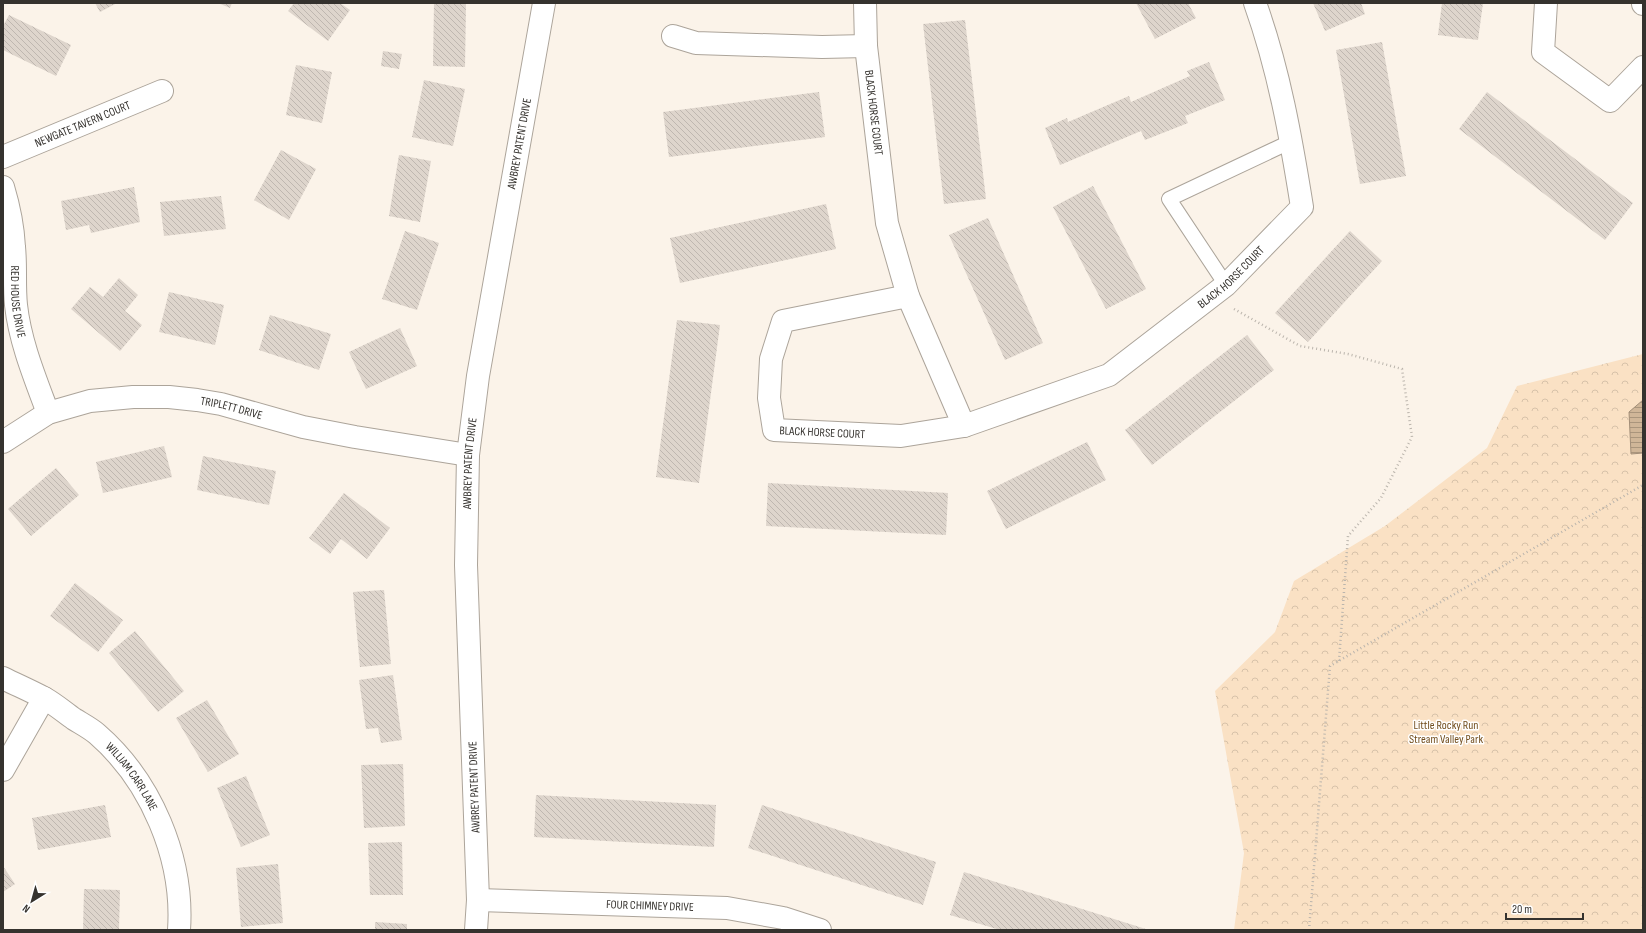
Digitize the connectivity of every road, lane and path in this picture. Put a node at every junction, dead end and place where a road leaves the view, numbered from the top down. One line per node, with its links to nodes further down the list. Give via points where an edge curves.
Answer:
1 (544, 3): 17 (street, AWBREY PATENT DRIVE, via 480,368)
2 (865, 3): 6 (street, BLACK HORSE COURT)
3 (1255, 3): 9 (street, BLACK HORSE COURT, via 1280,83)
4 (1546, 3): 7 (street, via 1543,52 1610,101)
5 (673, 36): 6 (street, via 696,43 822,48)
6 (866, 46): 13 (street, BLACK HORSE COURT, via 887,223)
7 (1643, 67)
8 (162, 91): 10 (street, NEWGATE TAVERN COURT)
9 (1292, 142): 12 (street, BLACK HORSE COURT, via 1302,207); 12 (lane, via 1169,199)
10 (3, 157)
11 (3, 187): 14 (street, RED HOUSE DRIVE, via 10,211 19,327)
12 (1218, 291): 15 (street, BLACK HORSE COURT, via 1109,375); 19 (path, via 1300,346 1348,354 1402,369 1412,436 1381,498 1348,536)
13 (908, 296): 15 (street, BLACK HORSE COURT); 15 (street, BLACK HORSE COURT, via 783,321 771,359 769,398 774,430 901,436)
14 (48, 413): 16 (street, TRIPLETT DRIVE); 17 (street, TRIPLETT DRIVE, via 90,401 169,397 221,404 303,427)
15 (964, 426)
16 (3, 442)
17 (468, 455): 23 (street, AWBREY PATENT DRIVE, via 466,565)
18 (1643, 485): 19 (path)
19 (1339, 660): 27 (path, via 1330,666)
20 (3, 678): 21 (street, WILLIAM CARR LANE)
21 (44, 698): 22 (street); 24 (street, WILLIAM CARR LANE, via 96,733 133,774 151,804 164,833 173,863 178,894)
22 (3, 770)
23 (478, 900): 25 (street, AWBREY PATENT DRIVE); 26 (street, FOUR CHIMNEY DRIVE, via 727,908 783,918)
24 (179, 930)
25 (476, 930)
26 (820, 930)
27 (1308, 930)

